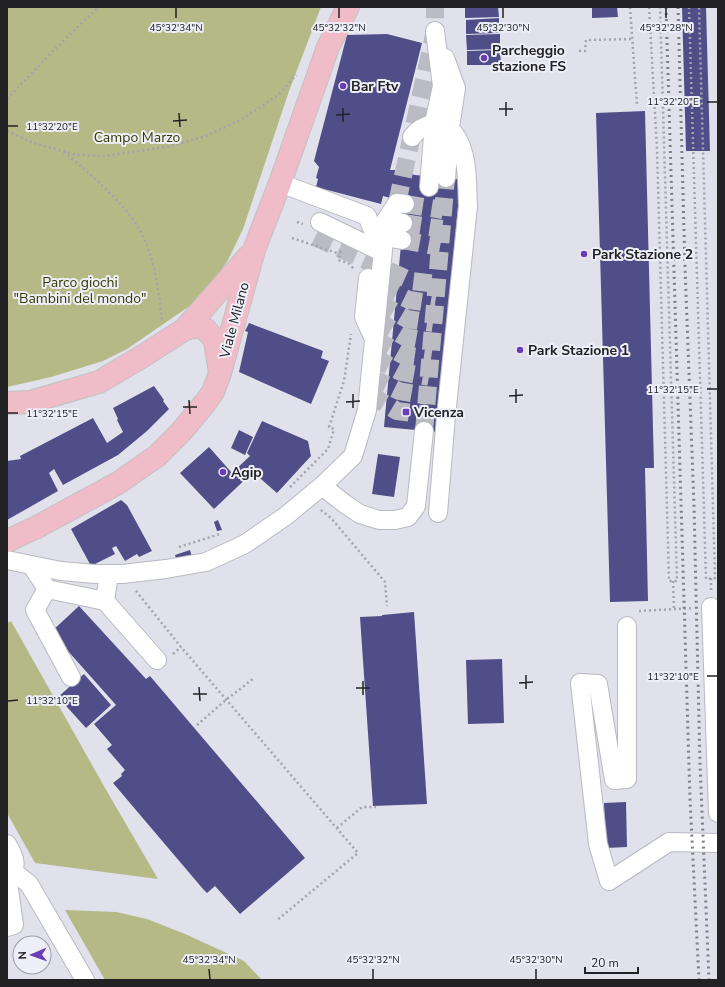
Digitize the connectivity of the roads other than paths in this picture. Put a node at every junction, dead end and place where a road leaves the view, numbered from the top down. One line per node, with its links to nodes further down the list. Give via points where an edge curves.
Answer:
1 (348, 7): 5 (main road, Viale Milano, via 328,46)
2 (442, 126): 3 (street, via 422,127); 4 (street); 6 (street); 16 (street, via 458,138 465,156 468,206)
3 (412, 137)
4 (446, 178)
5 (280, 183): 9 (street, via 367,216); 10 (main road, Viale Milano)
6 (429, 187)
7 (401, 204): 9 (street)
8 (320, 222): 9 (street)
9 (384, 244): 15 (street, via 367,410 352,456)
10 (254, 250): 11 (main road); 12 (main road, Viale Milano)
11 (185, 329): 12 (main road, via 198,326 216,340); 13 (main road, via 99,382 30,402)
12 (220, 373): 17 (main road, Viale Milano, via 205,404 157,456 118,483)
13 (7, 403)
14 (424, 431): 15 (street, via 416,506 408,517 379,520 360,514)
15 (322, 486): 20 (street, via 288,515 245,544 206,562)
16 (438, 512)
17 (7, 541)
18 (7, 560): 19 (street)
19 (32, 566): 20 (street, via 62,571); 21 (street)
20 (115, 574): 22 (street)
21 (46, 589): 22 (street); 26 (street, via 35,610)
22 (106, 601): 25 (street)
23 (711, 607): 27 (street)
24 (627, 626): 29 (street, via 627,779 614,780 598,684 580,683 598,844 609,881 669,842)
25 (157, 660)
26 (71, 677)
27 (718, 813)
28 (7, 844): 30 (street, via 16,862)
29 (718, 844)
30 (10, 879): 31 (street, via 14,925); 32 (street, via 30,884)
31 (7, 927)
32 (85, 980)

